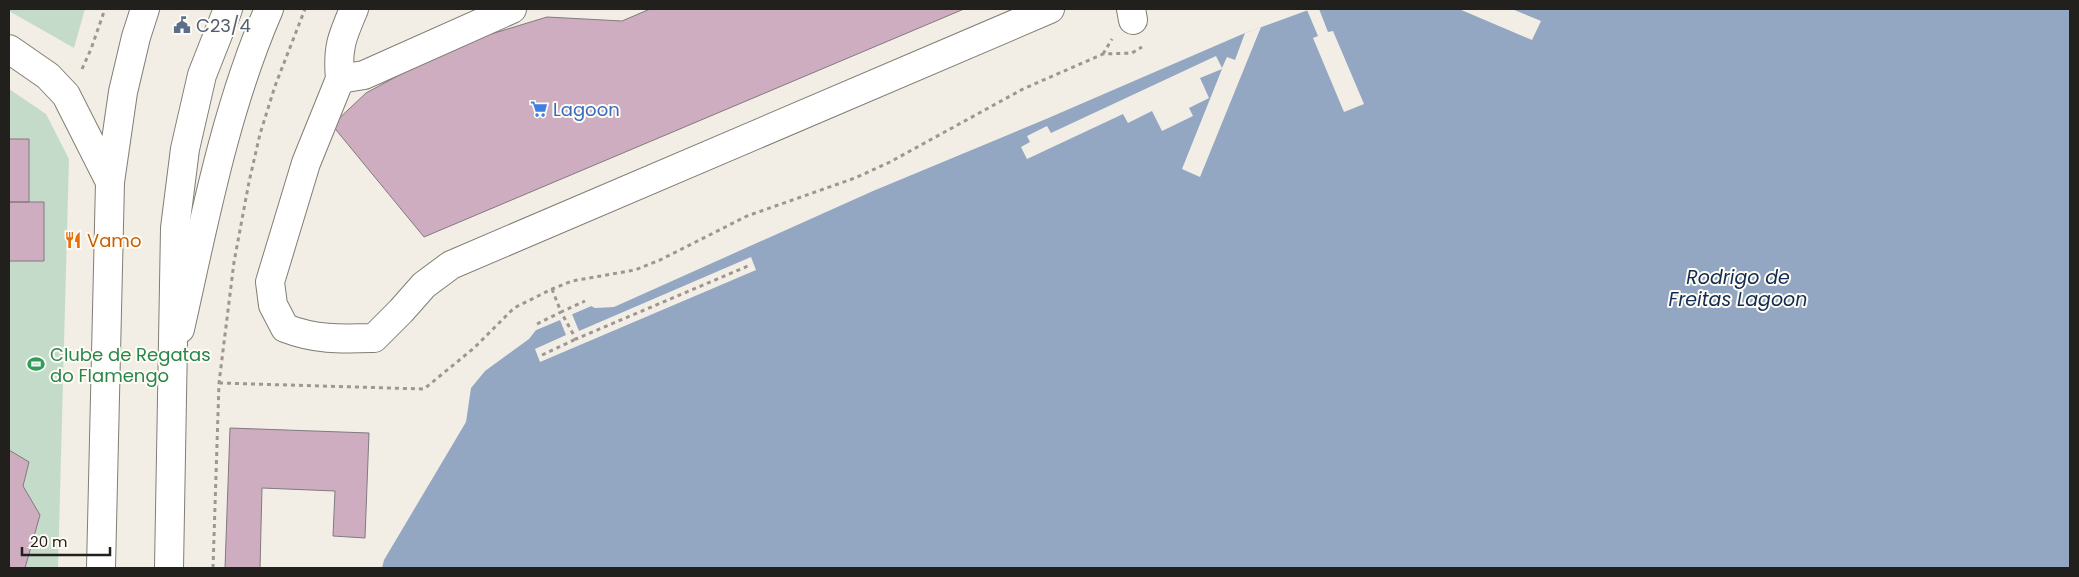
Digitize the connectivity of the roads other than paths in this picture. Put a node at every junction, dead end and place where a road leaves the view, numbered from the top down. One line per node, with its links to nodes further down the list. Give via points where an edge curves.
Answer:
1 (146, 9): 9 (main road, via 123,92)
2 (228, 9): 10 (main road, via 202,74 184,149 175,228)
3 (270, 9): 10 (main road, via 251,50 210,193)
4 (354, 9): 8 (main road, via 340,41)
5 (512, 9): 8 (main road, via 364,75)
6 (1050, 9): 8 (main road, via 451,265 424,285 374,338 340,340 305,336 285,328 273,305 270,282 306,163)
7 (9, 49): 9 (main road, via 48,76 66,95)
8 (340, 79)
9 (110, 182): 11 (main road)
10 (172, 362): 12 (main road)
11 (101, 568)
12 (169, 568)

